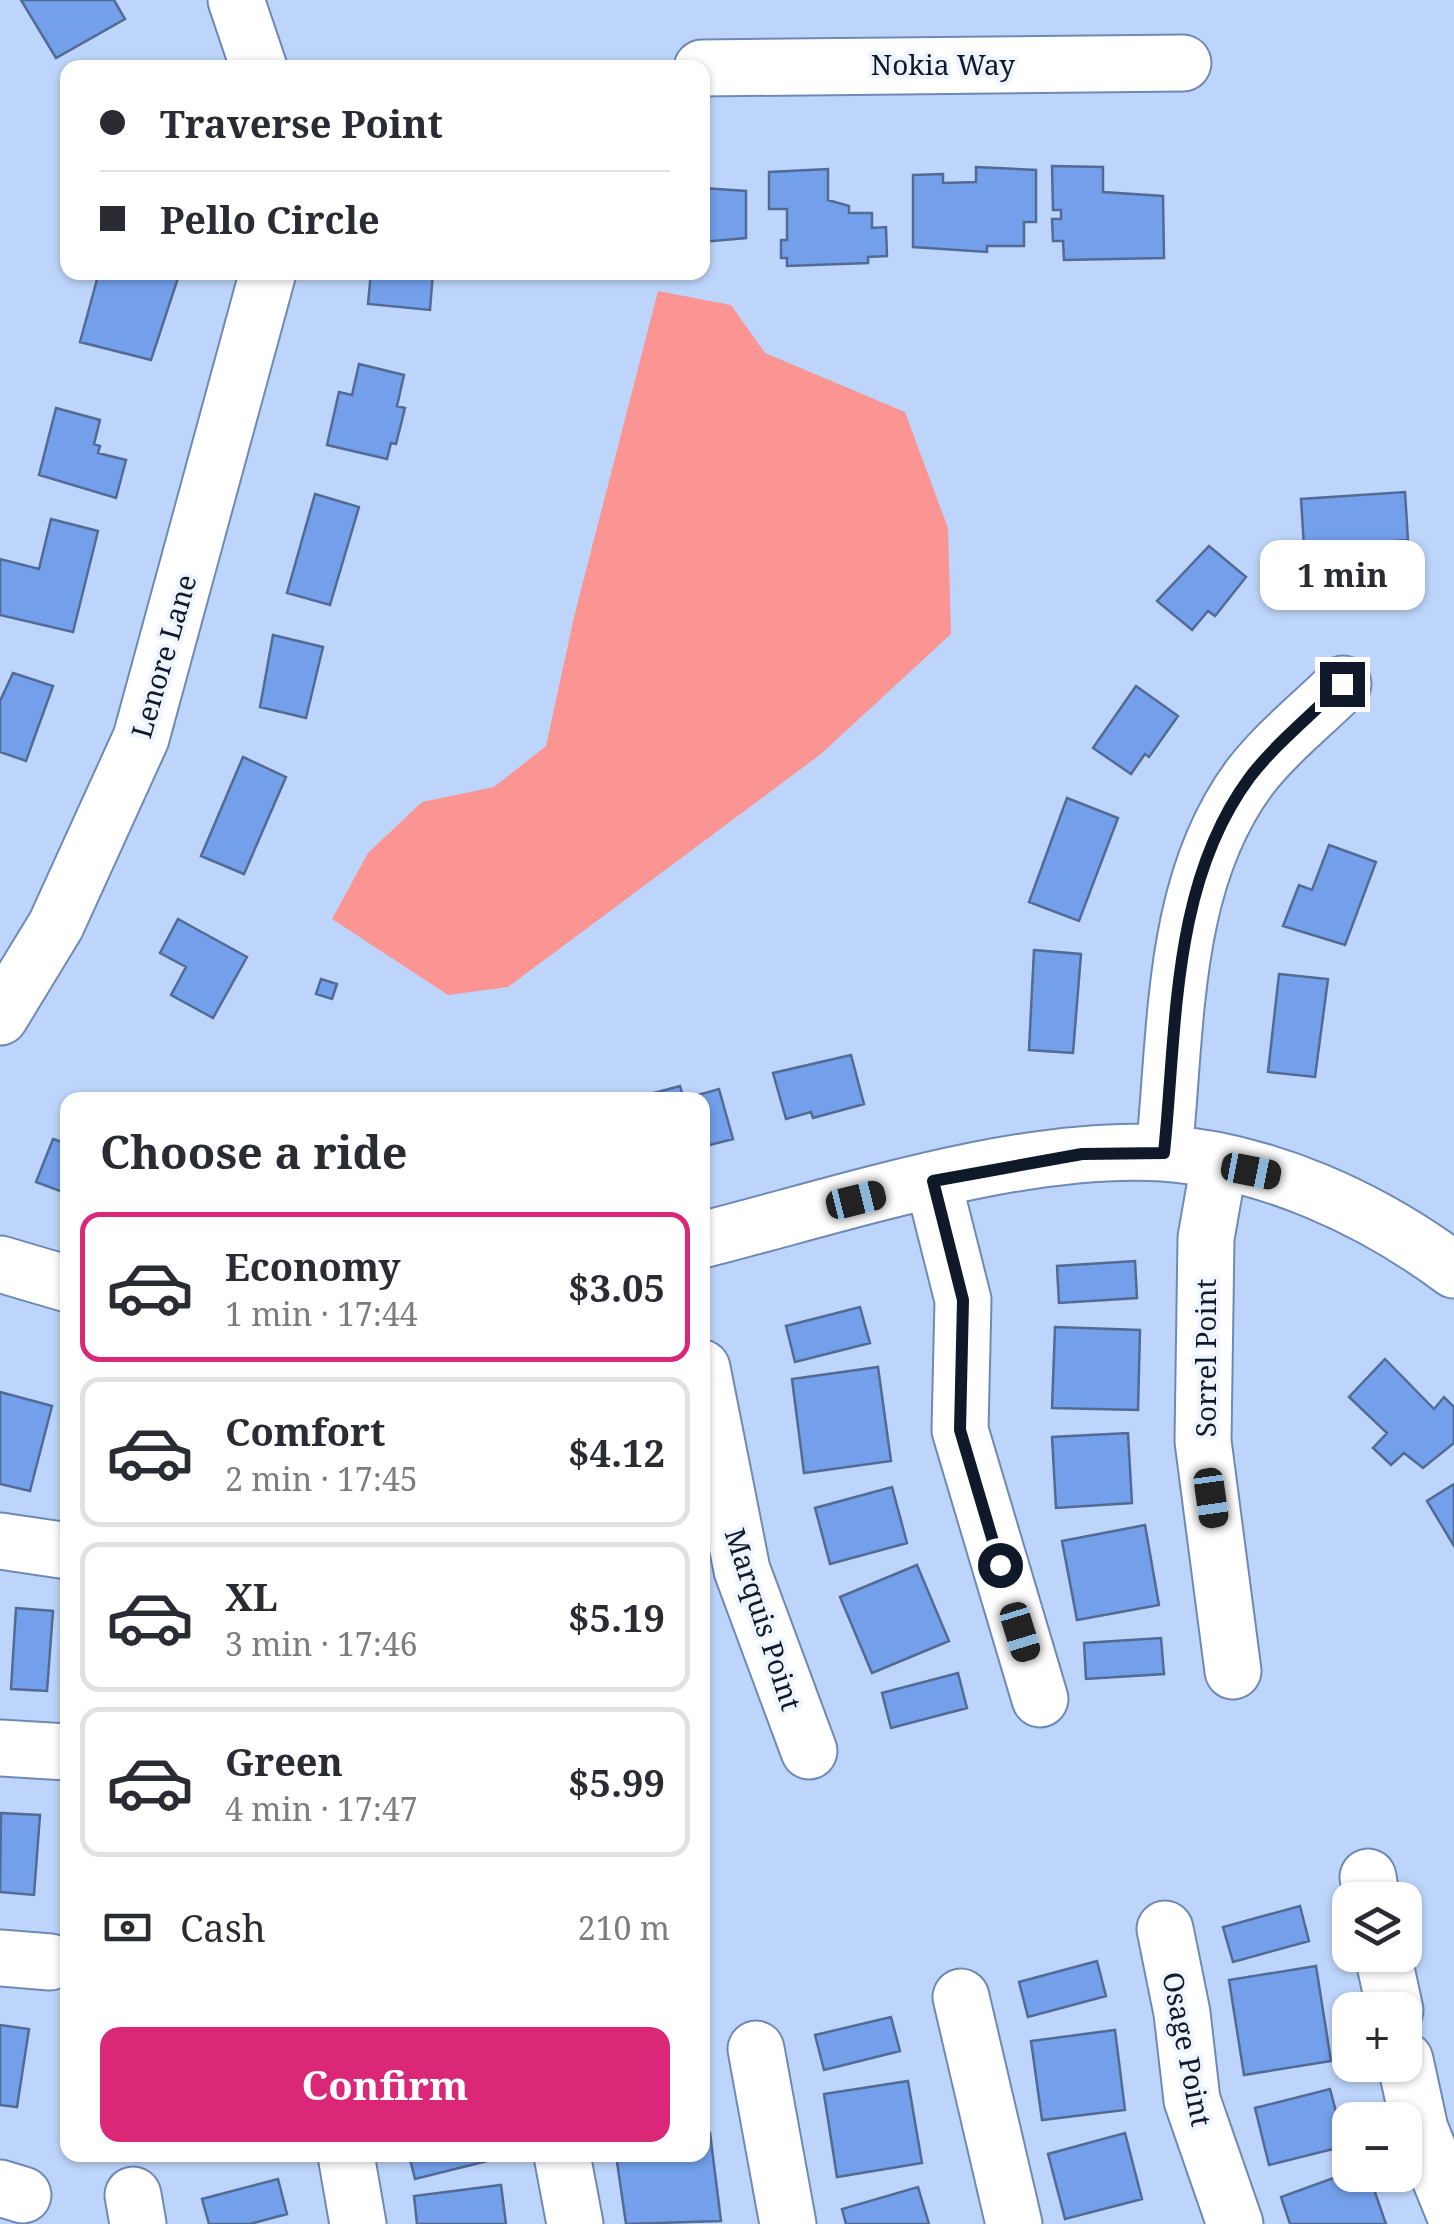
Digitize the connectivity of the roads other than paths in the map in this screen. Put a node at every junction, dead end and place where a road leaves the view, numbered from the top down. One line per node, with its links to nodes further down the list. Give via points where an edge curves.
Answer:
1 (236, 0): 2 (street)
2 (255, 60)
3 (1183, 63): 4 (street, Nokia Way)
4 (710, 68)
5 (266, 280): 7 (street, Lenore Lane, via 141,738 56,926)
6 (1342, 684): 8 (street, via 1251,776 1205,855 1186,934)
7 (0, 1017)
8 (1164, 1153): 9 (street); 10 (street, via 1082,1154)
9 (1218, 1164): 13 (street, via 1284,1177 1402,1232); 18 (street, Sorrel Point, via 1206,1238 1202,1424)
10 (933, 1181): 11 (street); 19 (street, via 963,1300 960,1430)
11 (710, 1238)
12 (0, 1264): 14 (street)
13 (1454, 1270)
14 (60, 1282)
15 (710, 1408): 21 (street, Marquis Point, via 742,1570)
16 (0, 1541): 17 (street)
17 (60, 1550)
18 (1233, 1672)
19 (1040, 1699)
20 (0, 1748): 22 (street)
21 (809, 1751)
22 (60, 1752)
23 (1165, 1930): 34 (street, Osage Point, via 1192,2100)
24 (962, 1998): 33 (street)
25 (756, 2049): 32 (street)
26 (1410, 2082): 29 (street, via 1420,2130)
27 (347, 2162): 30 (street)
28 (563, 2162): 31 (street)
29 (1454, 2213)
30 (358, 2224)
31 (575, 2224)
32 (788, 2224)
33 (1014, 2224)
34 (1235, 2224)

